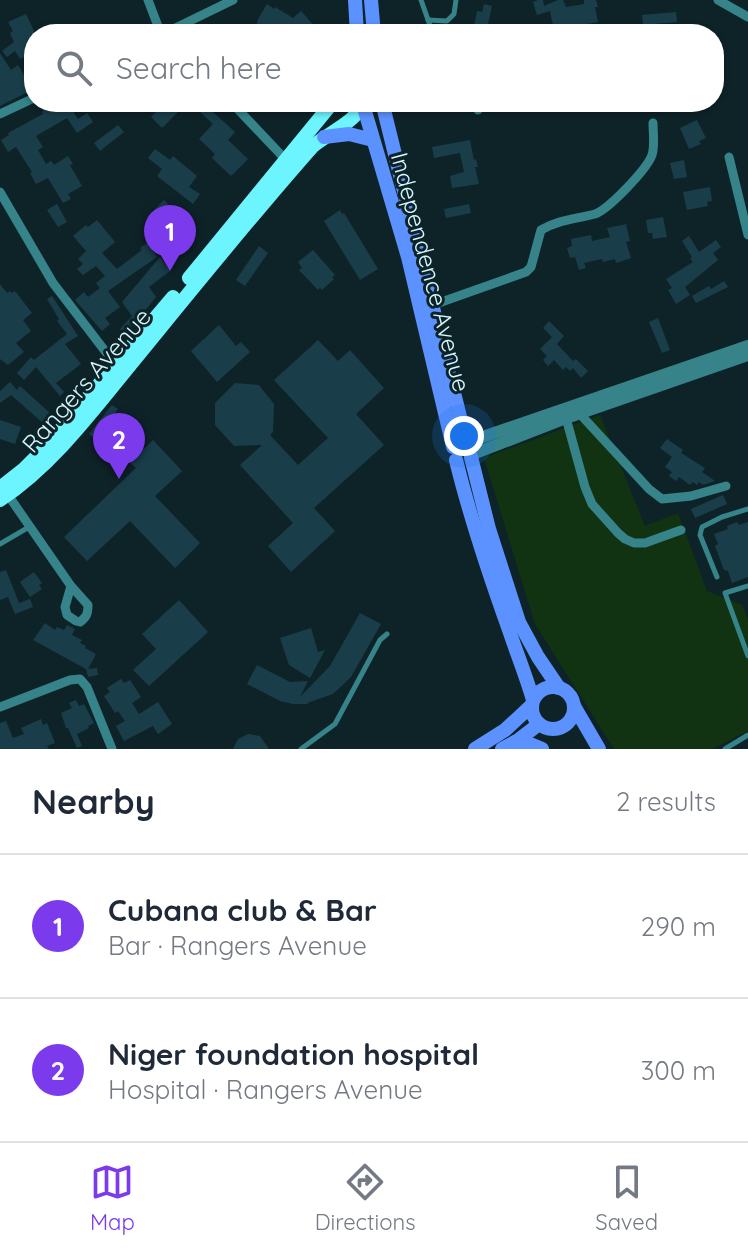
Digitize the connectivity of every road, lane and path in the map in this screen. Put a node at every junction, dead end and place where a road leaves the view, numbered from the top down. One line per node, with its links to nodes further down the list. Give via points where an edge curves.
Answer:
1 (148, 0): 10 (street)
2 (233, 0): 11 (street)
3 (355, 0): 12 (main road)
4 (371, 0): 13 (main road)
5 (421, 0): 9 (lane)
6 (456, 0): 9 (lane, via 447,21)
7 (718, 0): 8 (street)
8 (748, 17)
9 (428, 20): 14 (lane)
10 (158, 24)
11 (183, 24)
12 (356, 24)
13 (373, 24)
14 (429, 24)
15 (24, 103): 21 (street)
16 (240, 112): 26 (street)
17 (325, 112): 26 (main road, Rangers Avenue)
18 (356, 112): 23 (main road, Rangers Avenue)
19 (361, 112): 24 (main road, Independence Avenue)
20 (383, 112): 29 (main road, Independence Avenue)
21 (0, 114)
22 (653, 123): 29 (street, via 653,154 622,194 600,212 541,230 526,272)
23 (324, 137): 24 (main road, via 349,134); 32 (main road, Rangers Avenue)
24 (373, 140): 36 (main road, Independence Avenue)
25 (729, 157): 28 (street)
26 (286, 160): 32 (main road, Rangers Avenue)
27 (1, 194): 32 (street, via 53,283)
28 (748, 235)
29 (433, 305): 36 (main road, Independence Avenue)
30 (748, 346): 33 (street)
31 (748, 355): 33 (street)
32 (119, 369): 38 (main road, Rangers Avenue)
33 (689, 370): 34 (street); 36 (street)
34 (580, 414): 35 (street); 37 (street, via 662,499)
35 (566, 418): 36 (street); 41 (street, via 592,504 618,533 645,543)
36 (464, 450): 48 (main road, Independence Avenue, via 519,622); 49 (main road, Independence Avenue, via 473,522)
37 (726, 486)
38 (3, 494): 40 (street)
39 (748, 509): 43 (lane, via 702,527 700,535)
40 (29, 527): 42 (lane); 44 (street)
41 (681, 530)
42 (0, 544)
43 (717, 577)
44 (71, 586)
45 (748, 586): 47 (lane, via 725,593)
46 (387, 634): 56 (lane, via 335,724)
47 (748, 656)
48 (559, 688): 49 (main road, via 546,688); 50 (main road)
49 (532, 703): 52 (main road); 57 (main road, via 505,730)
50 (574, 706): 52 (main road, via 564,726); 60 (main road)
51 (0, 707): 55 (street, via 80,679)
52 (540, 725): 54 (main road); 59 (main road)
53 (748, 735): 61 (lane)
54 (509, 745): 58 (main road)
55 (112, 749)
56 (301, 749)
57 (475, 749)
58 (542, 749)
59 (550, 749)
60 (599, 749)
61 (725, 749)

